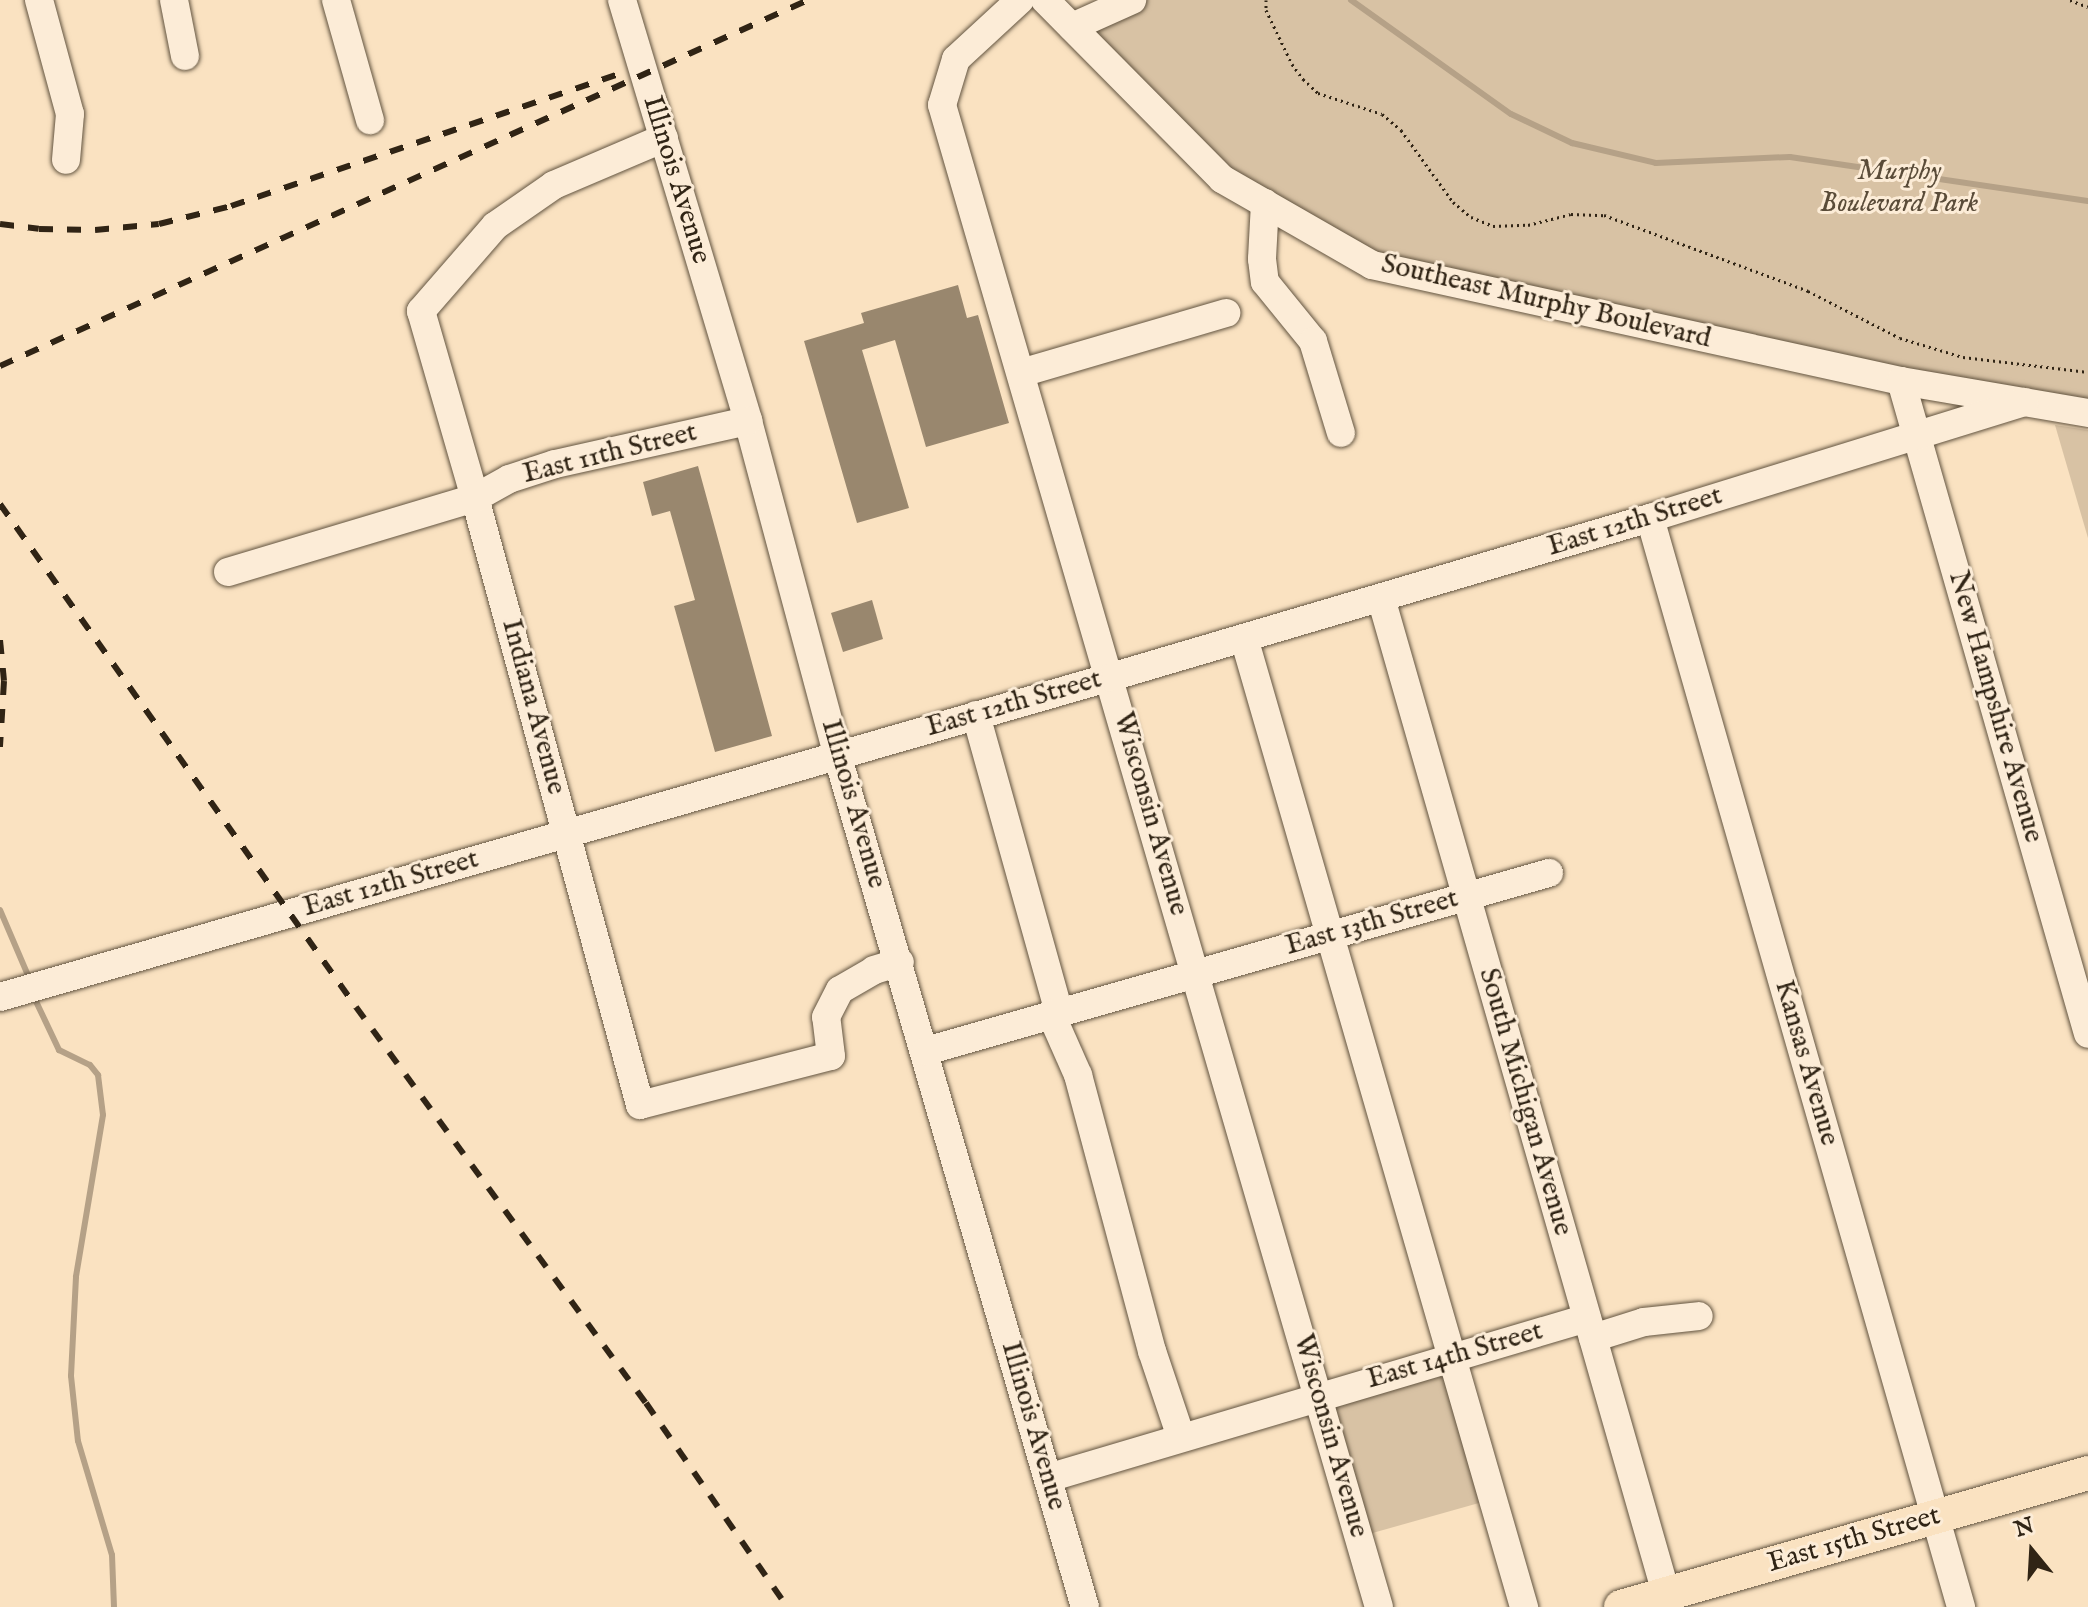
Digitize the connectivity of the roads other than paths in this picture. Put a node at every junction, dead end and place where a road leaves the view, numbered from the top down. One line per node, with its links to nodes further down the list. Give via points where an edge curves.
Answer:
1 (39, 0): 12 (street, via 70,114)
2 (174, 0): 9 (street)
3 (336, 0): 10 (street)
4 (622, 0): 11 (street, Illinois Avenue)
5 (1020, 0): 15 (street, Wisconsin Avenue, via 956,59 942,105)
6 (1045, 0): 8 (street, Southeast Murphy Boulevard)
7 (1132, 0): 8 (street)
8 (1072, 27): 13 (street, Southeast Murphy Boulevard, via 1222,179)
9 (185, 56)
10 (370, 120)
11 (664, 138): 19 (street, Illinois Avenue); 22 (street, Indiana Avenue, via 554,185 495,226 421,311)
12 (66, 160)
13 (1265, 203): 16 (street, Southeast Murphy Boulevard, via 1372,265); 20 (street, via 1265,282 1313,341)
14 (1226, 313): 15 (street)
15 (1021, 373): 27 (street, Wisconsin Avenue)
16 (1901, 381): 17 (street, Southeast Murphy Boulevard); 21 (street, New Hampshire Avenue)
17 (2024, 402): 18 (street, Southeast Murphy Boulevard); 21 (street, East 12th Street)
18 (2088, 413)
19 (748, 421): 22 (street, East 11th Street, via 555,464 509,479); 29 (street, Illinois Avenue)
20 (1341, 433)
21 (1917, 436): 23 (street, East 12th Street); 38 (street, New Hampshire Avenue)
22 (475, 498): 24 (street, East 11th Street); 30 (street, Indiana Avenue)
23 (1650, 518): 25 (street, East 12th Street); 47 (street, Kansas Avenue)
24 (228, 572)
25 (1381, 598): 26 (street, East 12th Street); 32 (street, South Michigan Avenue)
26 (1244, 638): 27 (street, East 12th Street); 33 (street)
27 (1111, 677): 28 (street, East 12th Street); 35 (street, Wisconsin Avenue)
28 (976, 715): 29 (street, East 12th Street); 37 (street)
29 (837, 754): 30 (street, East 12th Street); 34 (street, Illinois Avenue)
30 (568, 833): 34 (street, Indiana Avenue, via 640,1105 831,1056 826,1017 840,990); 36 (street, East 12th Street)
31 (1549, 873): 32 (street, East 13th Street)
32 (1467, 896): 33 (street, East 13th Street); 41 (street, South Michigan Avenue)
33 (1330, 934): 35 (street, East 13th Street); 42 (street)
34 (900, 962): 39 (street, Illinois Avenue)
35 (1195, 972): 37 (street, East 13th Street); 43 (street, Wisconsin Avenue)
36 (21, 991)
37 (1055, 1013): 39 (street, East 13th Street); 44 (street)
38 (2088, 1034)
39 (926, 1051): 46 (street, Illinois Avenue)
40 (1699, 1316): 41 (street, East 14th Street)
41 (1590, 1328): 42 (street, East 14th Street); 48 (street, South Michigan Avenue)
42 (1452, 1357): 43 (street, East 14th Street); 51 (street)
43 (1318, 1396): 44 (street, East 14th Street); 50 (street, Wisconsin Avenue)
44 (1181, 1437): 46 (street, East 14th Street)
45 (2088, 1473): 47 (main road, East 15th Street)
46 (1048, 1478): 49 (street, Illinois Avenue)
47 (1936, 1517): 48 (main road, East 15th Street); 53 (street, Kansas Avenue)
48 (1668, 1601): 52 (main road, East 15th Street)
49 (1085, 1607)
50 (1379, 1607)
51 (1524, 1607)
52 (1623, 1607)
53 (1961, 1607)

